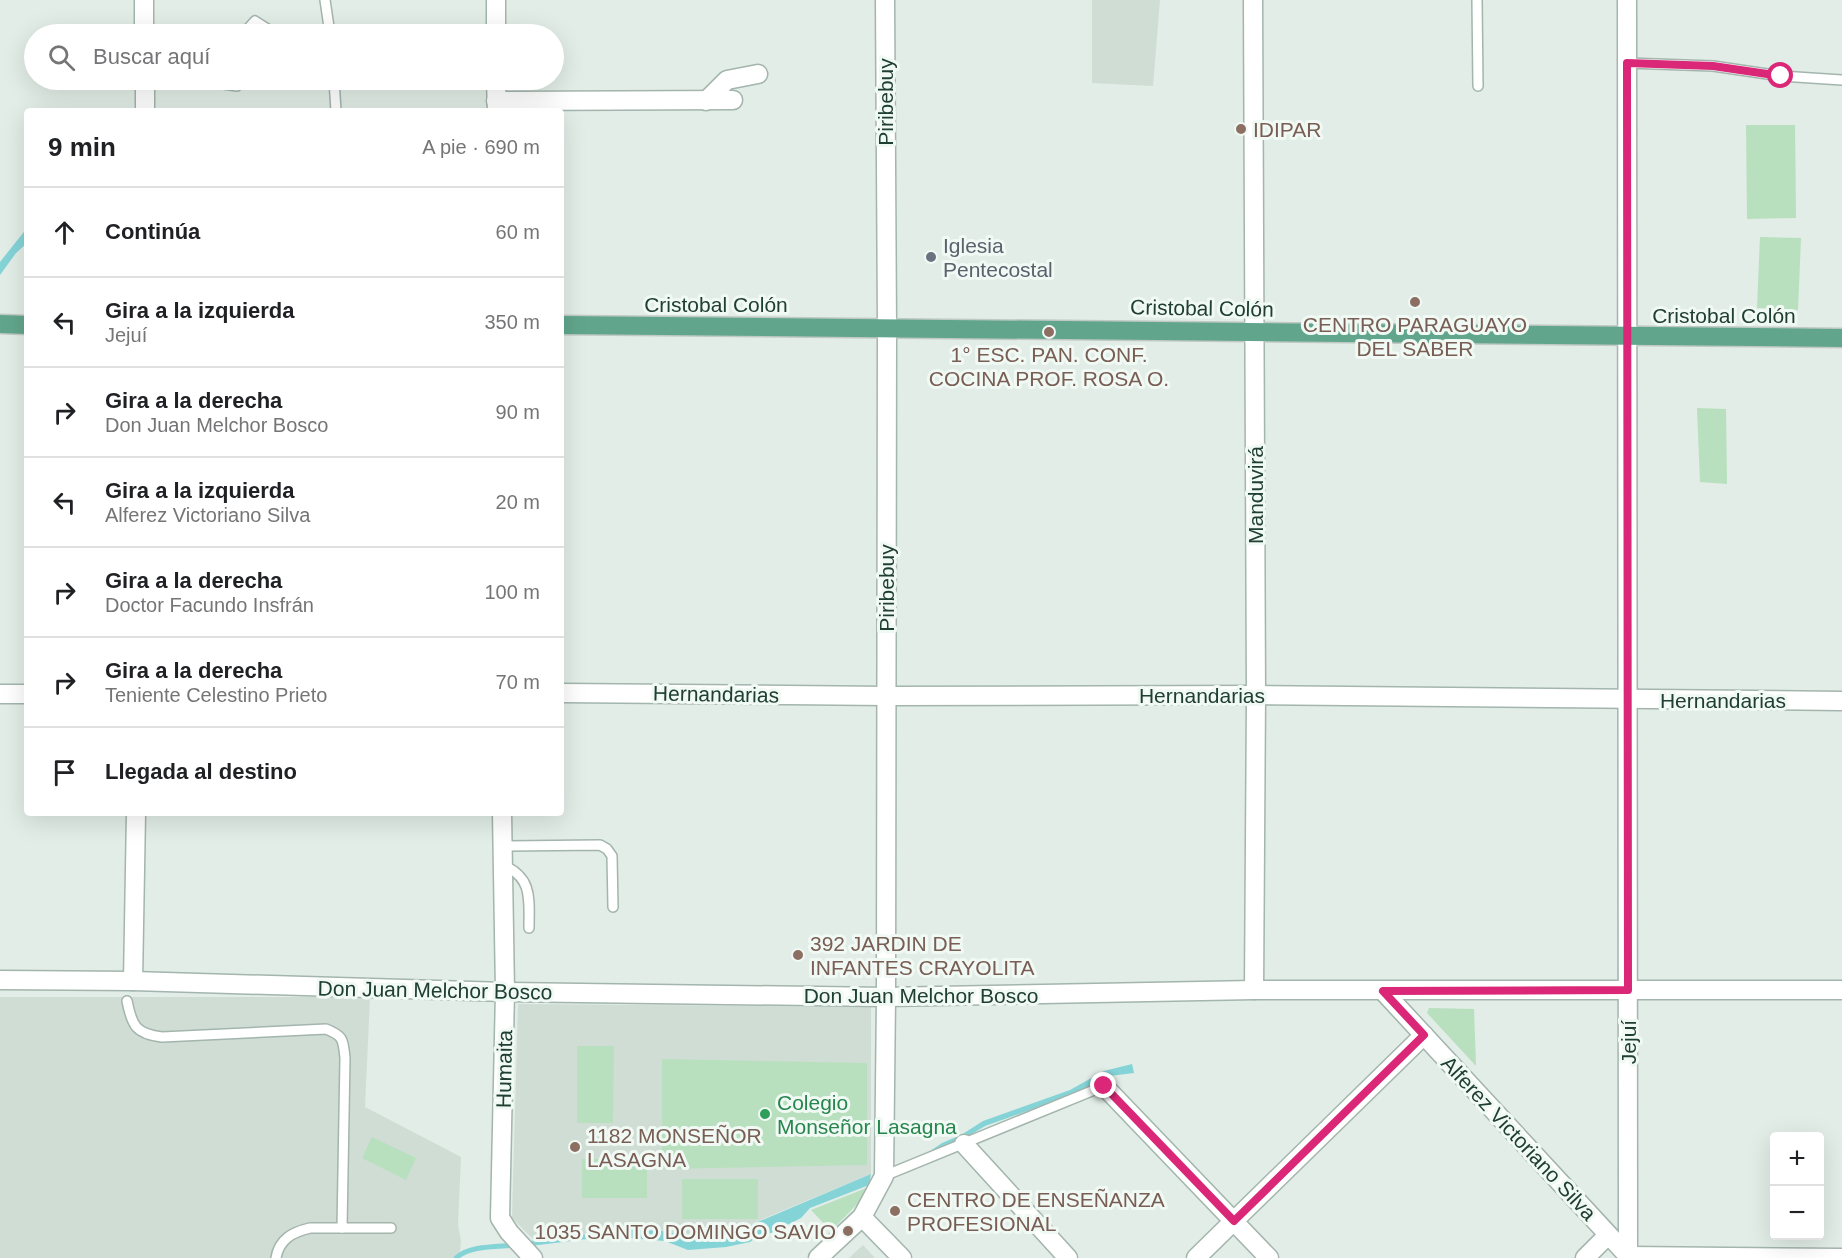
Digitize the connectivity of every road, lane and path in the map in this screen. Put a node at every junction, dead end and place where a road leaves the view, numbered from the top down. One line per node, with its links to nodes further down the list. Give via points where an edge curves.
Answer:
1 (144, 0): 8 (street)
2 (325, 0): 9 (lane)
3 (496, 0): 10 (street)
4 (885, 0): 26 (street, Piribebuy)
5 (1253, 0): 27 (street, Manduvirá)
6 (1477, 0): 14 (lane)
7 (1627, 0): 11 (street, Jejuí)
8 (144, 24)
9 (329, 24)
10 (496, 24)
11 (1627, 63): 13 (lane, via 1713,66); 28 (street, Jejuí)
12 (758, 74): 19 (street, via 727,80)
13 (1842, 80)
14 (1478, 86)
15 (145, 90): 21 (street)
16 (335, 90): 22 (lane)
17 (496, 90): 20 (street)
18 (734, 100): 19 (street)
19 (706, 101): 20 (street)
20 (496, 106)
21 (145, 108)
22 (336, 108)
23 (0, 324): 24 (main road)
24 (24, 325)
25 (564, 325): 26 (main road, Cristobal Colón)
26 (887, 327): 27 (main road, Cristobal Colón); 34 (street, Piribebuy)
27 (1254, 331): 28 (main road, Cristobal Colón); 33 (street, Manduvirá)
28 (1628, 337): 29 (main road, Cristobal Colón); 35 (street, Jejuí)
29 (1842, 338)
30 (564, 693): 34 (street, Hernandarias)
31 (0, 694): 32 (street)
32 (24, 694)
33 (1256, 695): 34 (street, Hernandarias); 35 (street, Hernandarias); 45 (street, Manduvirá)
34 (886, 696): 50 (street, Piribebuy)
35 (1628, 700): 36 (street, Hernandarias); 46 (street, Jejuí)
36 (1842, 701)
37 (136, 816): 44 (street)
38 (502, 816): 39 (street, Humaita)
39 (502, 846): 40 (street, Humaita); 41 (lane, via 600,845 612,856)
40 (503, 865): 42 (lane, via 514,870 526,885); 49 (street, Humaita)
41 (613, 907)
42 (529, 928)
43 (0, 980): 44 (street, Don Juan Melchor Bosco)
44 (133, 981): 49 (street, Don Juan Melchor Bosco)
45 (1254, 990): 48 (street, Don Juan Melchor Bosco); 50 (street, Don Juan Melchor Bosco)
46 (1628, 990): 47 (street, Don Juan Melchor Bosco); 48 (street, Don Juan Melchor Bosco); 61 (street, Jejuí)
47 (1842, 990)
48 (1383, 991): 52 (street, Alferez Victoriano Silva)
49 (506, 992): 50 (street, Don Juan Melchor Bosco); 63 (street, Humaita, via 504,1225)
50 (886, 997): 55 (street, Piribebuy)
51 (127, 1001): 58 (lane, via 135,1026 147,1035 326,1029 340,1036 345,1058)
52 (1424, 1035): 57 (street); 60 (street, Alferez Victoriano Silva)
53 (1104, 1086): 54 (lane); 57 (street)
54 (964, 1144): 55 (lane); 66 (street)
55 (884, 1176): 56 (street)
56 (862, 1217): 64 (street); 65 (street)
57 (1234, 1221): 67 (street); 68 (street)
58 (342, 1228): 59 (lane); 62 (lane, via 298,1231 285,1239)
59 (391, 1228)
60 (1608, 1235): 61 (street, Alferez Victoriano Silva); 69 (street)
61 (1629, 1257): 70 (street)
62 (276, 1258)
63 (533, 1258)
64 (818, 1258)
65 (902, 1258)
66 (1068, 1258)
67 (1196, 1258)
68 (1269, 1258)
69 (1585, 1258)
70 (1842, 1258)

